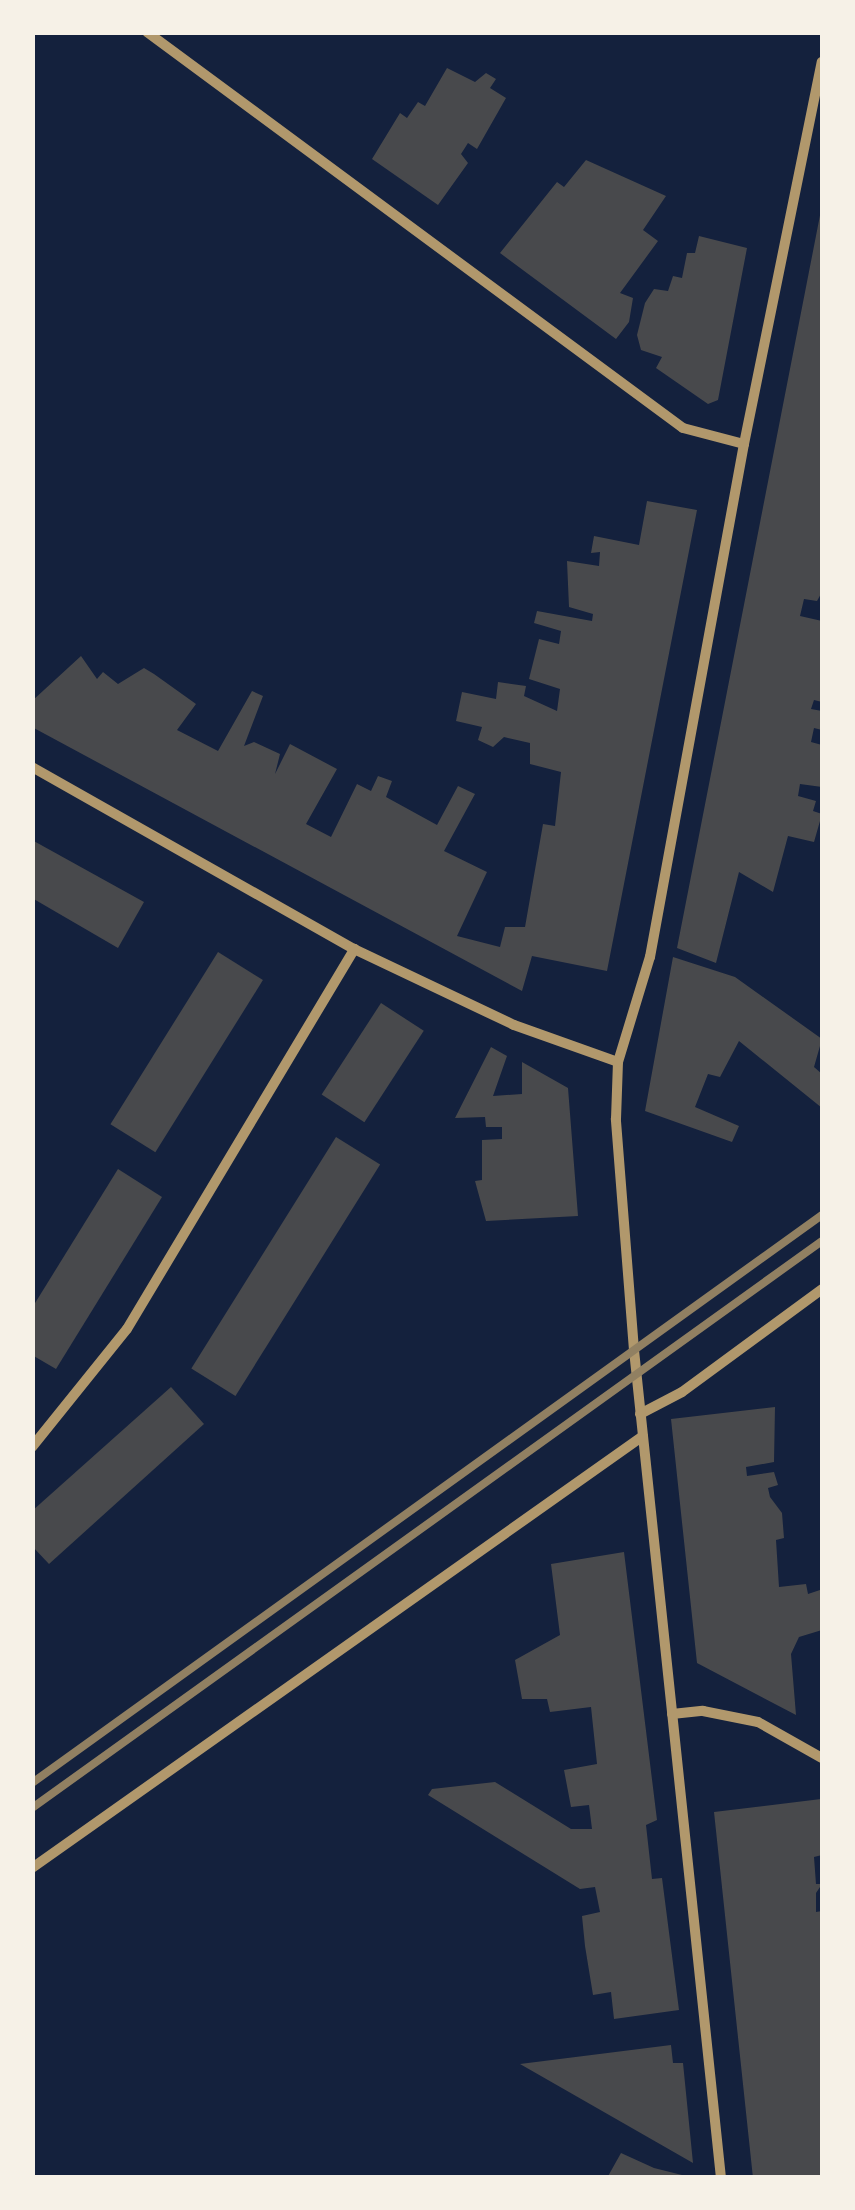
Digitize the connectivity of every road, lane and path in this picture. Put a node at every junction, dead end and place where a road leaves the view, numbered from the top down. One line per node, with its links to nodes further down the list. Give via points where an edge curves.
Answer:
1 (146, 32): 3 (street, via 683,428)
2 (822, 62): 3 (street)
3 (744, 444): 6 (street, via 650,958)
4 (32, 766): 5 (street)
5 (354, 949): 6 (street, via 514,1025); 10 (street, via 303,1044 126,1328)
6 (618, 1062): 8 (street, via 616,1119)
7 (822, 1289): 8 (street, via 682,1392)
8 (640, 1414): 9 (street)
9 (643, 1436): 11 (street); 13 (street)
10 (32, 1447)
11 (672, 1714): 12 (street, via 703,1711 758,1722); 14 (street)
12 (822, 1758)
13 (32, 1868)
14 (721, 2178)

